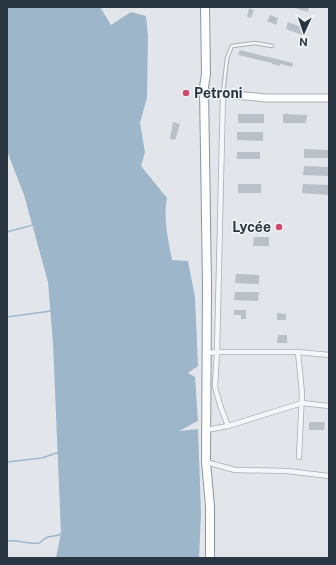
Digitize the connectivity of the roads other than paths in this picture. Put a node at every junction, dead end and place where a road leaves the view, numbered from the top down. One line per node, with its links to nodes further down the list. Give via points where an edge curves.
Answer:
1 (200, 7): 4 (highway, via 201,76)
2 (205, 7): 4 (highway)
3 (272, 46): 5 (lane, via 255,43 232,46 227,58)
4 (204, 89): 5 (street); 9 (highway)
5 (223, 94): 6 (street, via 266,98); 7 (street)
6 (329, 98)
7 (216, 352): 8 (street); 9 (street); 13 (street, via 215,387)
8 (298, 352): 10 (street); 11 (street)
9 (207, 353): 14 (highway)
10 (329, 354)
11 (302, 403): 12 (street); 13 (street); 15 (street)
12 (329, 406)
13 (228, 426): 14 (street)
14 (206, 430): 16 (highway)
15 (299, 457)
16 (206, 462): 17 (street, via 234,470); 18 (highway, via 210,506)
17 (329, 476)
18 (210, 558)

